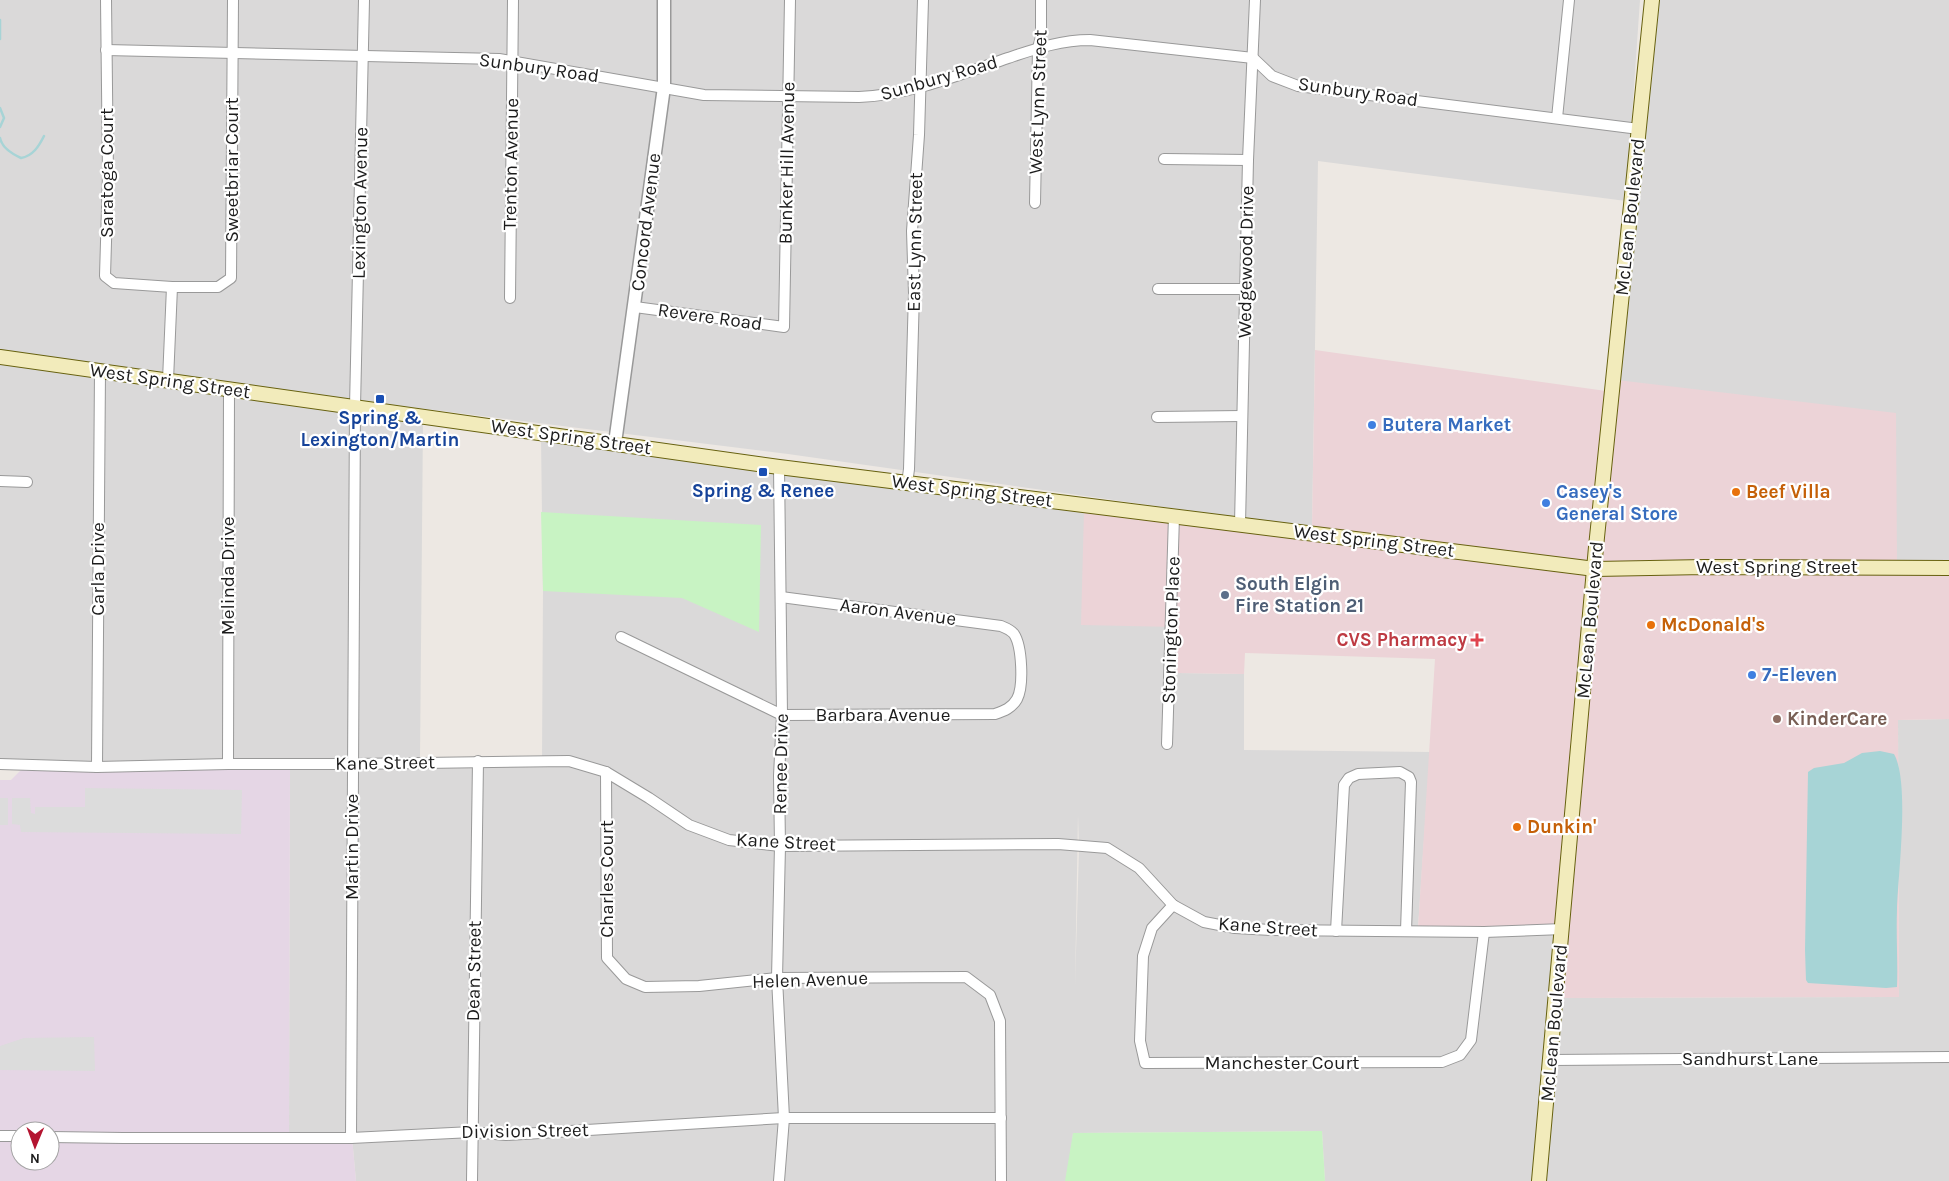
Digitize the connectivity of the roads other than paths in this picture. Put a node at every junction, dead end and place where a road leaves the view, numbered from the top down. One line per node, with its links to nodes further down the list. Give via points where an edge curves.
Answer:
1 (106, 0): 13 (street, Saratoga Court)
2 (233, 0): 14 (street, Sweetbriar Court)
3 (364, 0): 15 (street, Lexington Avenue)
4 (513, 0): 17 (street, Trenton Avenue)
5 (664, 0): 18 (street, Concord Avenue)
6 (790, 0): 20 (street, Bunker Hill Avenue)
7 (923, 0): 19 (street, East Lynn Street)
8 (1041, 0): 12 (street, West Lynn Street)
9 (1255, 0): 16 (street, Wedgewood Drive)
10 (1569, 0): 21 (street)
11 (1652, 0): 22 (main road, McLean Boulevard)
12 (1038, 48): 16 (street, Sunbury Road, via 1069,40 1090,40); 19 (street, Sunbury Road); 25 (street, West Lynn Street)
13 (106, 50): 14 (street, Sunbury Road); 26 (street, Saratoga Court, via 108,174 105,276 114,283)
14 (233, 53): 15 (street, Sunbury Road); 26 (street, Sweetbriar Court, via 231,278 218,286)
15 (363, 55): 17 (street, Sunbury Road); 36 (street, Lexington Avenue)
16 (1253, 58): 21 (street, Sunbury Road, via 1272,76 1298,86); 24 (street, Wedgewood Drive)
17 (513, 61): 18 (street, Sunbury Road); 29 (street, Trenton Avenue)
18 (664, 87): 20 (street, Sunbury Road, via 704,95); 30 (street, Concord Avenue)
19 (921, 87): 20 (street, Sunbury Road, via 880,96); 43 (street, East Lynn Street, via 912,231 914,293)
20 (789, 96): 31 (street, Bunker Hill Avenue)
21 (1557, 118): 22 (street, Sunbury Road)
22 (1639, 129): 47 (main road, McLean Boulevard)
23 (1164, 159): 24 (street)
24 (1248, 160): 28 (street, Wedgewood Drive)
25 (1035, 204)
26 (172, 287): 34 (street)
27 (1158, 289): 28 (street)
28 (1246, 289): 37 (street, Wedgewood Drive)
29 (510, 298)
30 (635, 306): 31 (street, Revere Road); 39 (street, Concord Avenue)
31 (784, 327)
32 (0, 358): 33 (main road, West Spring Street)
33 (100, 371): 34 (main road, West Spring Street); 57 (street, Carla Drive)
34 (168, 380): 35 (main road, West Spring Street)
35 (229, 388): 36 (main road, West Spring Street); 55 (street, Melinda Drive)
36 (356, 407): 39 (main road, West Spring Street); 56 (street, Martin Drive)
37 (1242, 416): 38 (street); 45 (street, Wedgewood Drive)
38 (1157, 417)
39 (615, 443): 40 (main road, West Spring Street)
40 (779, 467): 43 (main road, West Spring Street); 48 (street, Renee Drive)
41 (0, 481): 42 (street)
42 (27, 482)
43 (907, 484): 44 (main road, West Spring Street)
44 (1174, 516): 45 (main road, West Spring Street); 52 (street, Stonington Place)
45 (1240, 524): 47 (main road, West Spring Street)
46 (1949, 568): 47 (main road, West Spring Street)
47 (1595, 569): 61 (main road, McLean Boulevard)
48 (781, 597): 50 (street, Aaron Avenue, via 1001,626 1014,634 1021,651 1020,692); 51 (street, Renee Drive)
49 (621, 638): 51 (street, Barbara Avenue)
50 (1011, 707): 51 (street, Barbara Avenue, via 1004,712 988,714)
51 (782, 715): 59 (street, Renee Drive)
52 (1167, 744)
53 (478, 761): 56 (street, Kane Street); 58 (street, Kane Street, via 569,761); 71 (street, Dean Street)
54 (0, 764): 57 (street, Kane Street)
55 (228, 764): 56 (street, Kane Street); 57 (street, Kane Street)
56 (353, 764): 73 (street, Martin Drive)
57 (97, 767)
58 (606, 772): 59 (street, Kane Street, via 689,825 729,840); 66 (street, Charles Court, via 607,958)
59 (780, 846): 60 (street, Kane Street, via 1058,844 1108,848 1139,868); 65 (street, Renee Drive)
60 (1173, 905): 62 (street, Kane Street, via 1204,922 1236,928); 64 (street, Manchester Court, via 1152,928 1143,956 1140,1041 1145,1063 1442,1062 1451,1059 1460,1055 1471,1040)
61 (1563, 929): 64 (street, Kane Street); 68 (main road, McLean Boulevard)
62 (1336, 931): 63 (street, Kane Street); 63 (street, via 1344,785 1358,774 1400,772 1411,782)
63 (1406, 931): 64 (street, Kane Street)
64 (1484, 932)
65 (777, 978): 66 (street, Helen Avenue, via 699,986 645,987); 69 (street, Renee Drive); 70 (street, Helen Avenue, via 966,976 990,994 1000,1021)
66 (626, 979)
67 (1949, 1057): 68 (street, Sandhurst Lane)
68 (1551, 1060): 77 (main road, McLean Boulevard)
69 (784, 1118): 70 (street, Division Street); 71 (street, Division Street, via 506,1135); 75 (street, Renee Drive)
70 (1001, 1118): 76 (street)
71 (472, 1132): 73 (street, Division Street); 74 (street, Dean Street)
72 (60, 1137): 73 (street, Division Street)
73 (351, 1138)
74 (472, 1181)
75 (779, 1181)
76 (1001, 1181)
77 (1539, 1181)

